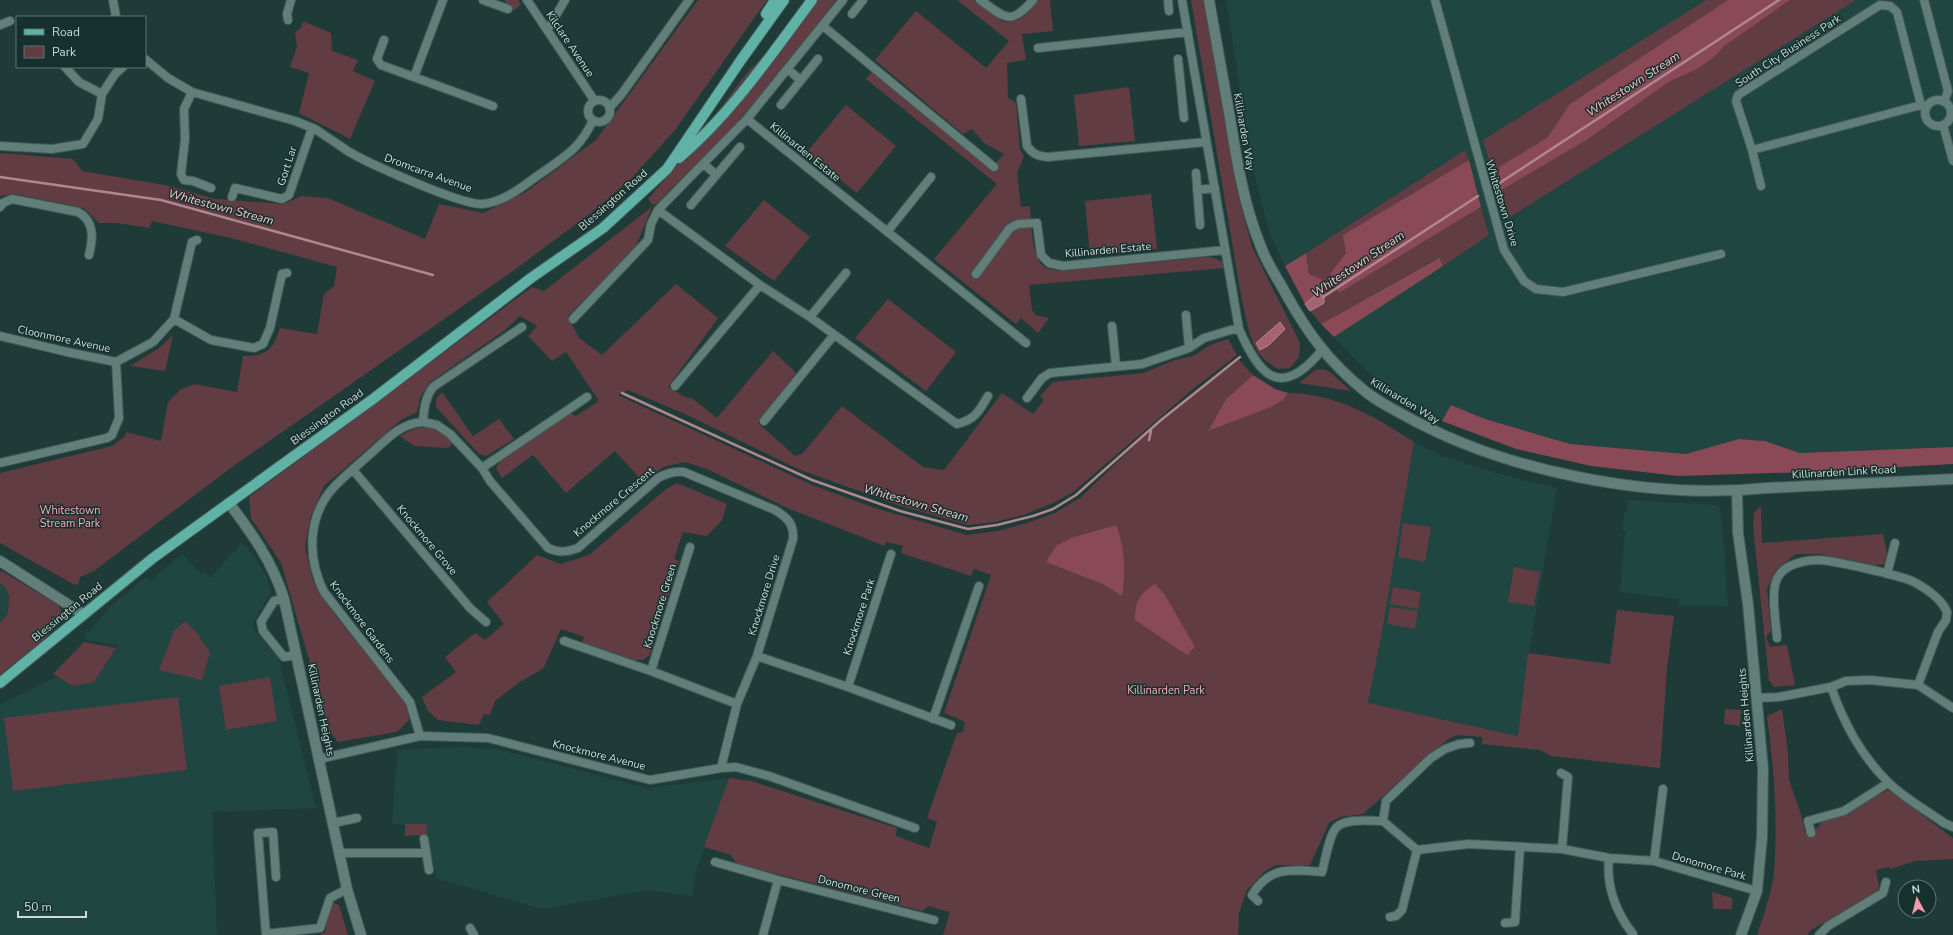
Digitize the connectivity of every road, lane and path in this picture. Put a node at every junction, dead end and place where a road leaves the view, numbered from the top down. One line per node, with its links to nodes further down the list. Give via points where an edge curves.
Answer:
1 (113, 0): 23 (street)
2 (291, 0): 24 (street)
3 (443, 0): 39 (street)
4 (483, 0): 20 (street)
5 (527, 0): 28 (street, Kilclare Avenue)
6 (565, 0): 28 (street)
7 (689, 0): 51 (street)
8 (775, 0): 35 (main road)
9 (784, 0): 35 (main road, Blessington Road)
10 (812, 0): 65 (main road, Blessington Road, via 736,99 701,138)
11 (843, 0): 27 (street)
12 (863, 0): 22 (street)
13 (980, 0): 14 (street, via 1001,15 1010,18 1021,14)
14 (1033, 0)
15 (1168, 0): 21 (street)
16 (1182, 0): 29 (street)
17 (1209, 0): 98 (street, Killinarden Way, via 1242,189 1251,221 1261,250 1305,329)
18 (1435, 0): 81 (street, Whitestown Drive, via 1502,244 1524,281 1536,288 1563,292)
19 (1924, 0): 47 (street, via 1948,92)
20 (508, 9)
21 (1169, 11)
22 (852, 14)
23 (116, 16)
24 (288, 20)
25 (10, 21): 26 (street)
26 (0, 25)
27 (823, 26): 38 (street); 64 (street)
28 (548, 29): 46 (street, Kilclare Avenue)
29 (1188, 32): 31 (street); 40 (street)
30 (384, 40): 39 (street, via 377,59 381,65)
31 (1038, 48)
32 (818, 59): 41 (street, Killinarden Estate)
33 (1178, 59): 42 (street)
34 (146, 60): 43 (street, Dromcarra Avenue, via 168,78)
35 (741, 60): 65 (main road, Blessington Road)
36 (66, 68): 44 (street, via 79,82)
37 (122, 68): 44 (street)
38 (788, 70): 41 (street); 54 (street)
39 (414, 77): 49 (street)
40 (1196, 79): 42 (street); 58 (street)
41 (800, 80): 48 (street, Killinarden Estate)
42 (1180, 81): 52 (street)
43 (192, 92): 57 (street, Dromcarra Avenue); 70 (street, via 184,109 185,139 181,174 184,180)
44 (102, 94): 59 (street, via 98,119 83,144 52,149)
45 (1021, 99): 58 (street, via 1027,146 1037,156)
46 (594, 100): 51 (street, via 602,100); 55 (street, via 589,105 588,112)
47 (1944, 102): 50 (street, via 1933,102); 53 (street)
48 (781, 105)
49 (493, 106)
50 (1924, 106): 56 (street, South City Business Park, via 1928,121 1935,125); 61 (street); 61 (street, South City Business Park, via 1897,12 1890,6 1880,5 1738,95 1736,101)
51 (610, 107): 55 (street, via 608,118 601,122)
52 (1184, 118)
53 (1951, 118): 56 (street)
54 (747, 119): 63 (street); 78 (street, Killinarden Estate)
55 (593, 120): 57 (street, Dromcarra Avenue, via 585,138 566,157 513,193 496,201 481,204 439,191 366,162)
56 (1943, 125): 62 (street)
57 (312, 128): 73 (street, Gort Lar, via 286,198 235,188)
58 (1206, 142): 71 (street)
59 (0, 146)
60 (740, 147): 67 (street)
61 (1752, 150): 69 (street, South City Business Park)
62 (1953, 161)
63 (704, 164): 67 (street); 76 (street)
64 (994, 167)
65 (667, 169): 113 (main road, Blessington Road, via 602,228)
66 (1196, 173): 72 (street)
67 (716, 174): 74 (street)
68 (931, 177): 78 (street)
69 (1761, 186)
70 (211, 188)
71 (1214, 188): 72 (street); 80 (street)
72 (1197, 190): 77 (street)
73 (232, 197)
74 (691, 205)
75 (0, 207): 82 (street, via 12,199 85,215 92,230)
76 (658, 210): 86 (street); 90 (street, via 651,224 648,240)
77 (1200, 225)
78 (887, 232): 96 (street, Killinarden Estate)
79 (197, 240): 89 (street, via 192,242)
80 (1225, 250): 85 (street, Killinarden Estate, via 1064,266 1049,263 1041,255 1037,223 1018,224 1010,228); 93 (street)
81 (1721, 254)
82 (89, 255)
83 (287, 273): 89 (street, via 282,274 270,328 263,344 254,348 211,340)
84 (846, 273): 88 (street)
85 (976, 274)
86 (760, 285): 88 (street); 101 (street)
87 (1186, 315): 97 (street)
88 (810, 317): 94 (street)
89 (174, 319): 99 (street, Cloonmore Avenue, via 153,342)
90 (573, 319)
91 (1112, 326): 100 (street)
92 (522, 327): 106 (street, via 433,387 425,401)
93 (1239, 329): 97 (street, via 1204,338); 98 (street, via 1255,360 1270,376 1278,378 1295,374 1303,370)
94 (834, 335): 102 (street, via 957,424 969,421 978,413); 105 (street)
95 (0, 336): 99 (street, Cloonmore Avenue)
96 (1026, 343)
97 (1190, 348): 100 (street, via 1142,364)
98 (1322, 350): 112 (street, Killinarden Way, via 1355,383 1380,402 1437,434 1494,455 1602,482 1676,489)
99 (116, 362): 107 (street, via 119,418 112,435)
100 (1116, 366): 104 (street, via 1050,373 1042,378)
101 (675, 386)
102 (988, 396)
103 (587, 397): 108 (street)
104 (1027, 398)
105 (764, 421)
106 (423, 422): 108 (street, Knockmore Crescent, via 437,425 446,431); 109 (street, Knockmore Gardens, via 411,424 392,434)
107 (0, 463)
108 (482, 468): 111 (street, Knockmore Crescent, via 548,548 555,552 578,548 666,473 684,472)
109 (353, 470): 123 (street, Knockmore Grove, via 470,608); 138 (street, Knockmore Gardens, via 334,486 318,512 312,548 313,563 324,592 410,702)
110 (1953, 479): 112 (street, Killinarden Link Road)
111 (702, 480): 127 (street, Knockmore Drive, via 776,510 787,517 794,529)
112 (1737, 491): 133 (street, Killinarden Heights, via 1738,533)
113 (229, 503): 120 (street, Killinarden Heights, via 265,554 276,574); 122 (main road, Blessington Road, via 153,558)
114 (1895, 542): 118 (street)
115 (690, 547): 128 (street, Knockmore Green)
116 (891, 554): 131 (street, Knockmore Park)
117 (0, 561): 122 (street)
118 (1887, 574): 121 (street, via 1913,581 1940,599); 124 (street, via 1820,560 1787,567 1778,577 1774,593)
119 (978, 586): 136 (street)
120 (284, 599): 126 (street, Killinarden Heights); 126 (street, via 274,601 261,622 263,631 284,657)
121 (1950, 612): 130 (street, via 1938,632)
122 (83, 614): 129 (main road, Blessington Road)
123 (486, 622)
124 (1777, 638)
125 (564, 641): 128 (street)
126 (296, 655): 140 (street, Killinarden Heights)
127 (757, 656): 131 (street); 134 (street, Knockmore Drive)
128 (651, 671): 134 (street)
129 (0, 683)
130 (1918, 685): 132 (street, via 1870,680 1846,681); 135 (street)
131 (848, 687): 136 (street)
132 (1831, 688): 133 (street); 143 (street, via 1844,721 1861,752)
133 (1757, 698): 165 (street, Killinarden Heights, via 1763,769 1762,837)
134 (737, 704): 141 (street, Knockmore Drive)
135 (1953, 708)
136 (933, 719): 137 (street)
137 (951, 725)
138 (420, 736): 140 (street, Knockmore Avenue); 141 (street, Knockmore Avenue, via 488,738 650,780)
139 (1470, 743): 146 (street, via 1445,749 1431,758 1386,801)
140 (319, 759): 147 (street, Killinarden Heights)
141 (721, 768): 149 (street, Knockmore Avenue, via 736,767 769,776)
142 (1562, 773): 153 (street, via 1568,777)
143 (1888, 782): 148 (street); 150 (street, via 1844,811 1808,821)
144 (1663, 789): 158 (street, Donomore Park)
145 (357, 818): 147 (street)
146 (1383, 821): 154 (street); 166 (street, via 1347,822 1337,827 1322,872 1275,872 1259,883 1252,895)
147 (333, 823): 155 (street, Killinarden Heights)
148 (1953, 827)
149 (915, 828)
150 (1811, 833)
151 (424, 839): 156 (street)
152 (1520, 847): 153 (street, Donomore Park); 154 (street, Donomore Park, via 1469,844); 169 (street, via 1515,922)
153 (1562, 849): 157 (street, Donomore Park)
154 (1417, 850): 167 (street, via 1402,910 1396,916)
155 (339, 853): 156 (street); 164 (street, Killinarden Heights)
156 (426, 853): 160 (street)
157 (1609, 858): 158 (street, Donomore Park); 171 (street, via 1610,890)
158 (1654, 861): 165 (street, Donomore Park)
159 (715, 862): 162 (street, Donomore Green)
160 (429, 870)
161 (276, 877): 170 (street, via 273,832 258,833)
162 (778, 880): 168 (street, Donomore Green); 173 (street)
163 (1886, 882): 175 (street, via 1883,893 1828,926)
164 (347, 889): 170 (street, via 330,898 320,928); 172 (street, Killinarden Heights)
165 (1757, 891): 174 (street, Killinarden Heights)
166 (1258, 901)
167 (1390, 917)
168 (934, 920)
169 (1505, 923)
170 (266, 934)
171 (1633, 934)
172 (361, 935)
173 (763, 935)
174 (1741, 935)
175 (1819, 935)

